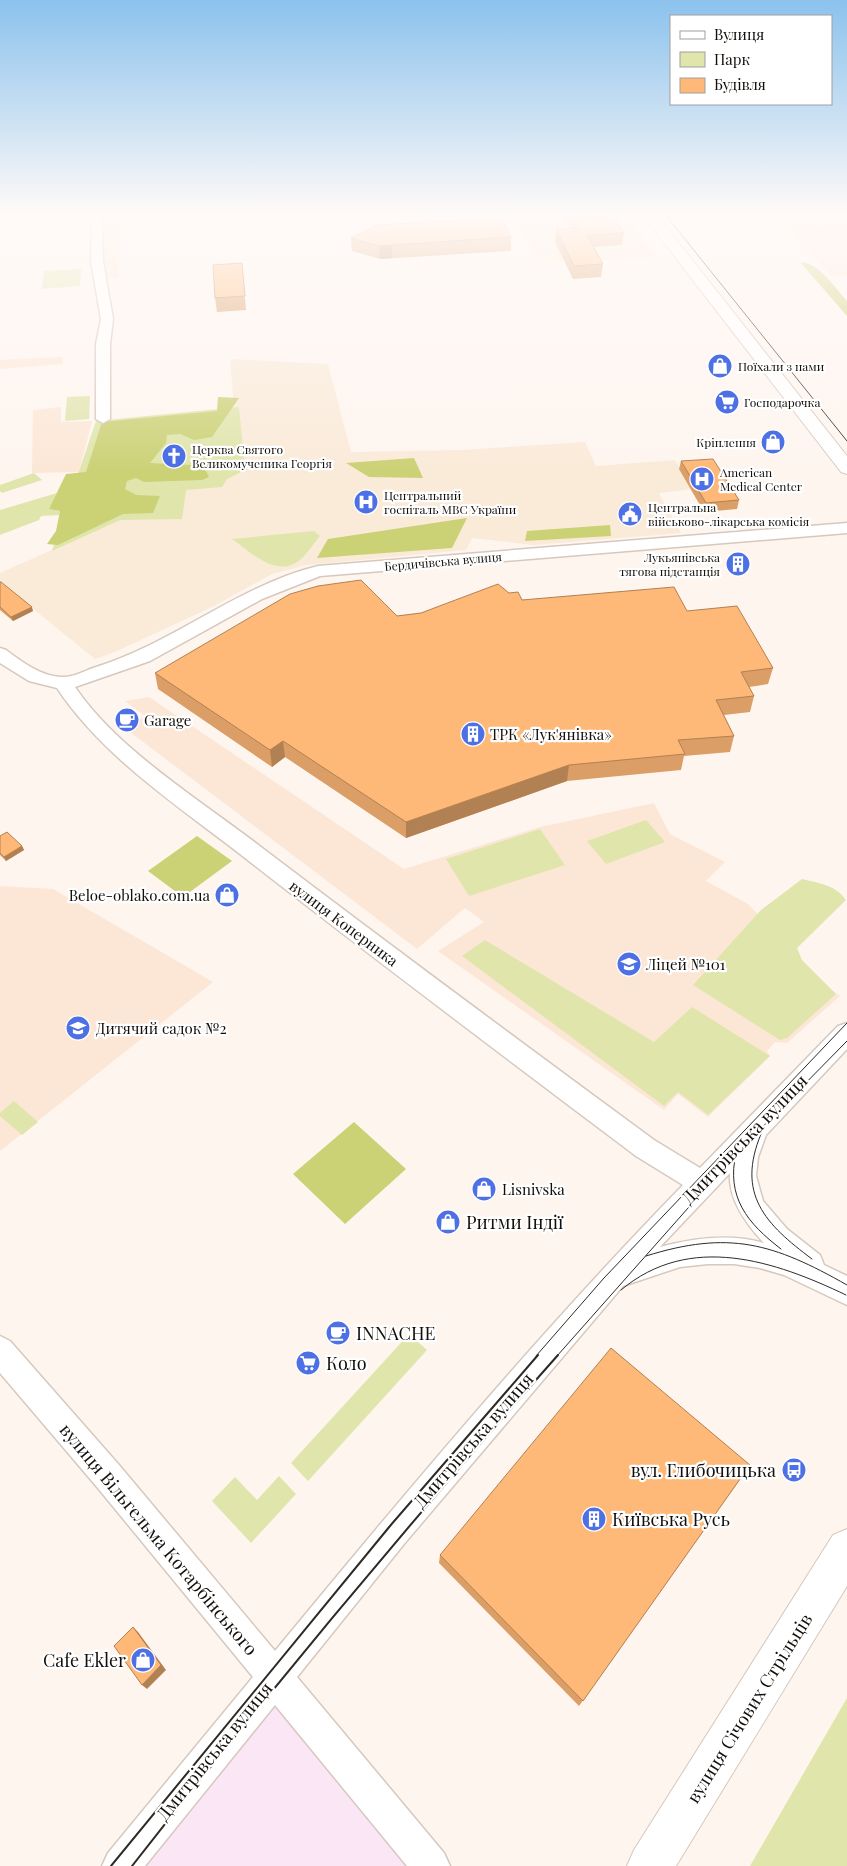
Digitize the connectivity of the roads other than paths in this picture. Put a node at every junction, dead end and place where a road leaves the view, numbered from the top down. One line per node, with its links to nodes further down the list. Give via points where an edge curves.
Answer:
1 (104, 300): 3 (street, via 107,319 103,344)
2 (716, 300): 4 (main road)
3 (104, 419)
4 (847, 468)
5 (847, 528): 9 (street, Бердичівська вулиця, via 318,571 275,586 157,651)
6 (0, 654): 8 (street)
7 (0, 670): 8 (street)
8 (20, 671): 9 (street, via 43,681)
9 (63, 684): 12 (street, вулиця Коперника, via 80,709 121,750 377,948 645,1148)
10 (847, 1033): 11 (street, Дмитрівська вулиця)
11 (760, 1123): 12 (street, Дмитрівська вулиця); 14 (street, via 745,1152 742,1172 754,1213 786,1246)
12 (701, 1182): 13 (street, Дмитрівська вулиця)
13 (608, 1282): 14 (street, via 624,1273 690,1251 753,1252 789,1262); 17 (street, Дмитрівська вулиця)
14 (847, 1291)
15 (0, 1351): 17 (street, вулиця Вільгельма Котарбінського, via 108,1476)
16 (847, 1549): 20 (main road, вулиця Січових Стрільців)
17 (273, 1678): 18 (street, Дмитрівська вулиця); 19 (street, вулиця Вільгельма Котарбінського)
18 (121, 1866)
19 (431, 1866)
20 (650, 1866)

